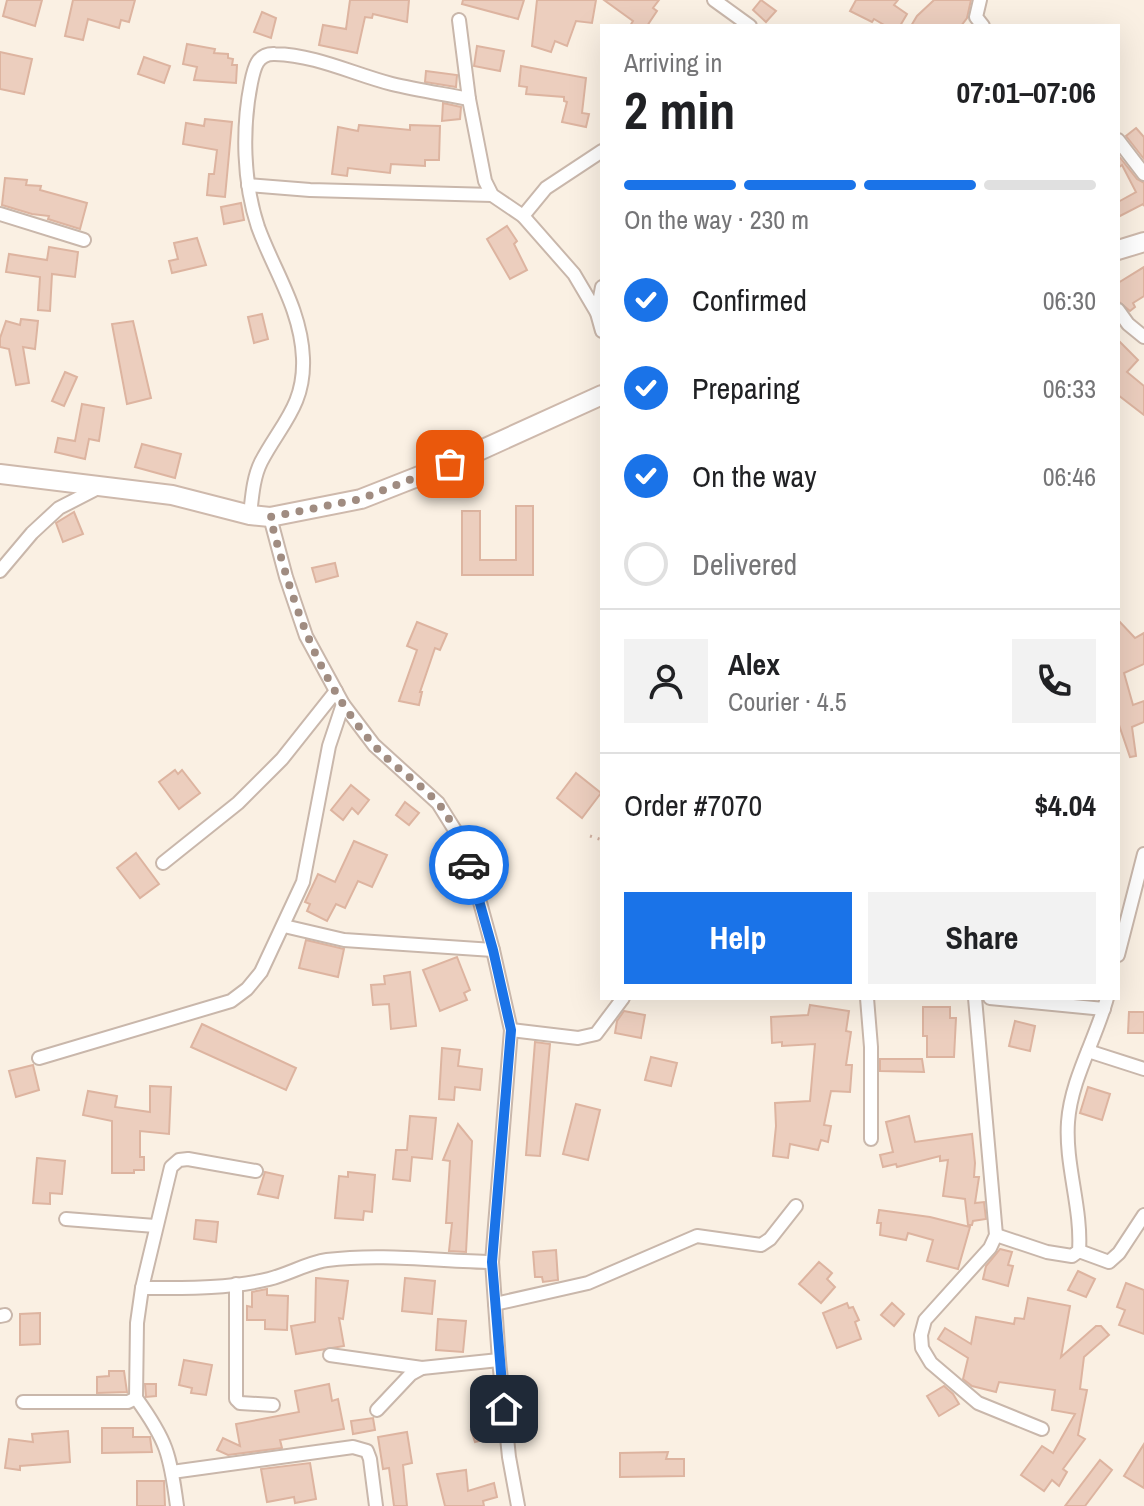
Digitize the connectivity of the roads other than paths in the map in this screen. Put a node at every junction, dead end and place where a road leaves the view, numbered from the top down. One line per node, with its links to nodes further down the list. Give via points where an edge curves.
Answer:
1 (714, 0): 4 (street)
2 (980, 0): 5 (street, via 976,17)
3 (459, 20): 6 (street)
4 (747, 24)
5 (981, 24)
6 (469, 99): 10 (street, via 272,53 260,58 249,91); 11 (street)
7 (1120, 143): 9 (street)
8 (600, 152): 13 (street, via 546,188)
9 (1144, 174)
10 (248, 185): 11 (street); 25 (street, via 257,225 299,324 303,357 295,408 260,463)
11 (492, 195): 13 (street)
12 (0, 214): 14 (street)
13 (523, 216): 18 (street, via 574,274)
14 (84, 240)
15 (1144, 242): 16 (street)
16 (1120, 249)
17 (600, 297): 18 (street)
18 (597, 313): 20 (street)
19 (1120, 313): 21 (street)
20 (600, 324)
21 (1144, 337)
22 (600, 396): 26 (street, via 361,499)
23 (0, 474): 24 (street)
24 (103, 486): 25 (street, via 172,495); 27 (street, via 59,508)
25 (250, 515): 26 (street)
26 (270, 517): 28 (street, via 306,636)
27 (0, 571)
28 (336, 691): 29 (street); 31 (street, via 282,759 238,803)
29 (343, 704): 33 (street, via 329,746 303,882); 35 (street, via 374,745 438,803 458,835)
30 (1144, 854): 32 (street)
31 (163, 863)
32 (1123, 916): 34 (street)
33 (284, 926): 35 (street, via 344,940); 43 (street, via 261,972 231,1001)
34 (1120, 939)
35 (493, 950): 41 (street)
36 (622, 1000): 41 (street, via 596,1034 578,1038)
37 (867, 1000): 45 (street)
38 (975, 1000): 51 (street)
39 (1036, 1000): 40 (street)
40 (1105, 1003): 42 (street)
41 (511, 1030): 53 (street)
42 (1088, 1051): 44 (street); 52 (street, via 1068,1121)
43 (39, 1058)
44 (1144, 1069)
45 (871, 1139)
46 (256, 1171): 50 (street, via 179,1160 171,1167)
47 (796, 1206): 56 (street, via 761,1245 697,1236 588,1283)
48 (1144, 1215): 52 (street, via 1109,1262)
49 (66, 1219): 50 (street)
50 (155, 1226): 55 (street)
51 (996, 1235): 52 (street, via 1047,1252 1072,1256); 64 (street, via 925,1320 922,1348 931,1363 978,1403)
52 (1079, 1251)
53 (492, 1262): 54 (street, via 328,1260); 56 (street)
54 (236, 1284): 55 (street); 62 (street, via 236,1399)
55 (142, 1288): 60 (street)
56 (495, 1304): 58 (street)
57 (330, 1355): 59 (street)
58 (499, 1360): 59 (street); 68 (street)
59 (422, 1368): 63 (street)
60 (136, 1398): 61 (street); 65 (street, via 161,1433)
61 (23, 1402)
62 (273, 1405)
63 (377, 1410)
64 (1042, 1429)
65 (172, 1472): 66 (street); 67 (street, via 353,1447 367,1451)
66 (177, 1506)
67 (376, 1506)
68 (518, 1506)

